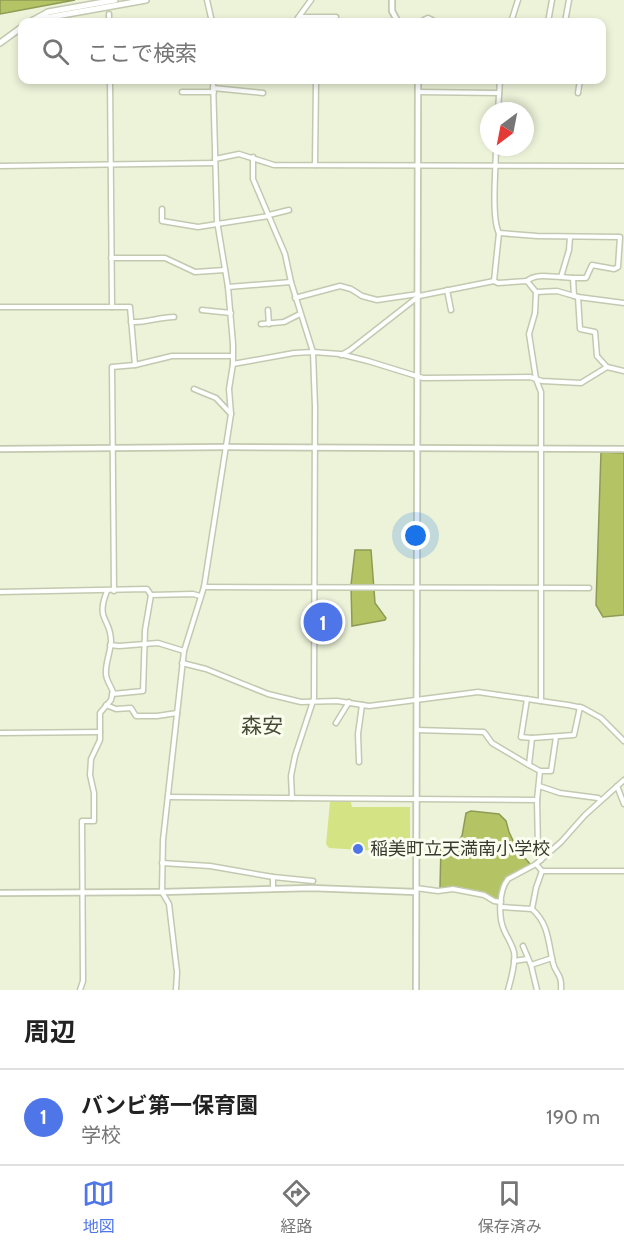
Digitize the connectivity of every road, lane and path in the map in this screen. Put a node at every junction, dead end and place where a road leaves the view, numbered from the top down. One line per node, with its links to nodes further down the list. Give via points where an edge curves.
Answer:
1 (115, 0): 12 (main road, via 48,12)
2 (146, 0): 13 (main road)
3 (207, 0): 15 (street)
4 (310, 0): 10 (street)
5 (392, 0): 18 (street)
6 (518, 0): 19 (street)
7 (552, 0): 20 (street)
8 (569, 0): 21 (street)
9 (109, 14): 14 (street)
10 (299, 17): 16 (street)
11 (336, 17): 17 (street)
12 (37, 18)
13 (48, 18)
14 (109, 18)
15 (211, 18)
16 (305, 18)
17 (329, 18)
18 (396, 18)
19 (512, 18)
20 (549, 18)
21 (566, 18)
22 (18, 30): 23 (main road)
23 (0, 43)
24 (110, 84): 43 (street)
25 (213, 84): 30 (street)
26 (316, 84): 40 (street)
27 (418, 84): 32 (street)
28 (500, 84): 34 (street)
29 (579, 84): 35 (street)
30 (213, 90): 31 (street); 33 (street); 39 (street)
31 (182, 92)
32 (419, 92): 34 (street); 41 (street)
33 (263, 93)
34 (499, 93): 36 (street)
35 (578, 93)
36 (498, 102)
37 (496, 156): 44 (street)
38 (253, 157): 39 (street, via 239,154); 40 (street, via 274,165); 48 (street, via 254,179)
39 (215, 161): 43 (street); 49 (street)
40 (315, 165): 41 (street)
41 (419, 165): 44 (street); 62 (street)
42 (0, 166): 43 (street)
43 (111, 166): 52 (street)
44 (496, 166): 45 (street); 50 (street)
45 (624, 166)
46 (162, 209): 49 (street, via 162,221 198,227)
47 (289, 210): 48 (street)
48 (269, 216): 49 (street); 58 (street, via 285,254)
49 (218, 223): 53 (street)
50 (499, 233): 51 (street); 56 (street)
51 (570, 237): 54 (street); 55 (street, via 620,237 618,267 591,265 586,278)
52 (111, 258): 53 (street, via 165,258 195,272); 66 (street)
53 (225, 270): 59 (street)
54 (561, 277): 55 (street); 57 (street, via 538,276)
55 (573, 278): 63 (street)
56 (494, 281): 57 (street); 60 (street)
57 (527, 281): 61 (street)
58 (291, 282): 59 (street); 64 (street)
59 (228, 287): 71 (street)
60 (447, 289): 62 (street); 70 (street)
61 (536, 292): 63 (street, via 557,291); 85 (street, via 529,334)
62 (419, 295): 64 (street, via 376,300 340,286); 78 (street); 84 (street)
63 (576, 297): 65 (street); 82 (street, via 580,329 595,332 597,357)
64 (296, 298): 72 (street)
65 (624, 303)
66 (112, 307): 67 (street); 74 (street, via 130,307)
67 (0, 308)
68 (202, 310): 71 (street)
69 (268, 310): 76 (street)
70 (451, 310)
71 (231, 313): 79 (street)
72 (300, 314): 76 (street); 77 (street)
73 (174, 317): 74 (street)
74 (131, 322): 81 (street)
75 (261, 324): 76 (street)
76 (269, 324)
77 (313, 352): 78 (street); 80 (street); 91 (street)
78 (340, 355): 84 (street)
79 (232, 356): 80 (street); 81 (street, via 172,356)
80 (233, 363): 87 (street)
81 (135, 365): 90 (street, via 112,367)
82 (607, 368): 83 (street); 85 (street, via 581,383)
83 (624, 371)
84 (417, 375): 85 (street); 92 (street)
85 (536, 379): 89 (street, via 541,392)
86 (194, 389): 87 (street, via 216,398)
87 (231, 414): 88 (street)
88 (226, 447): 90 (street); 91 (street); 95 (street)
89 (541, 447): 92 (street); 93 (street); 97 (street)
90 (112, 448): 94 (street); 101 (street)
91 (314, 448): 92 (street); 96 (street)
92 (418, 448): 99 (street)
93 (624, 448)
94 (0, 449)
95 (204, 587): 96 (street); 104 (street)
96 (314, 588): 99 (street); 113 (street)
97 (541, 588): 98 (street); 99 (street); 112 (street)
98 (589, 588)
99 (418, 589): 111 (street)
100 (107, 591): 101 (street); 102 (street); 105 (street, via 101,615)
101 (114, 591): 103 (street, via 140,588)
102 (0, 592)
103 (151, 595): 104 (street); 106 (street)
104 (200, 596): 107 (street)
105 (110, 645): 106 (street); 109 (street, via 106,676)
106 (144, 645): 107 (street, via 158,643); 109 (street, via 143,691)
107 (184, 651): 108 (street)
108 (182, 663): 113 (street, via 268,694); 118 (street)
109 (112, 694): 115 (street)
110 (527, 699): 111 (street, via 478,692); 112 (street); 124 (street, via 521,737)
111 (418, 701): 116 (street); 120 (street)
112 (541, 701): 117 (street)
113 (311, 702): 114 (street); 133 (street, via 291,776)
114 (349, 702): 116 (street); 119 (street)
115 (106, 705): 118 (street, via 131,708 136,716); 121 (street, via 100,713)
116 (362, 705): 126 (street)
117 (580, 707): 123 (street, via 574,735); 125 (street, via 601,718)
118 (177, 713): 132 (street)
119 (336, 723)
120 (417, 730): 127 (street, via 484,732 492,743); 134 (street)
121 (100, 732): 122 (street); 147 (street, via 90,768 94,821 82,821)
122 (0, 733)
123 (556, 737): 124 (street); 128 (street, via 551,771)
124 (532, 738): 127 (street)
125 (624, 741)
126 (359, 762)
127 (529, 765): 128 (street)
128 (540, 771): 130 (street)
129 (624, 780): 131 (street)
130 (539, 786): 135 (street); 136 (street)
131 (617, 786): 136 (street); 137 (street)
132 (168, 797): 133 (street); 139 (street)
133 (292, 798): 134 (street)
134 (416, 799): 135 (street); 146 (street)
135 (537, 800): 138 (street)
136 (600, 800): 138 (street)
137 (624, 804)
138 (541, 860): 140 (street)
139 (162, 863): 143 (street, via 210,866); 148 (street)
140 (536, 864): 141 (street); 150 (street, via 508,879 503,886)
141 (542, 871): 142 (street); 151 (street)
142 (624, 871)
143 (273, 877): 144 (street); 145 (street)
144 (313, 881)
145 (273, 889): 146 (street); 148 (street)
146 (416, 890): 150 (street, via 453,889 484,895); 159 (street)
147 (82, 892): 148 (street); 149 (street); 157 (street)
148 (162, 892): 158 (street, via 170,904)
149 (0, 893)
150 (501, 905): 151 (street); 155 (street, via 503,928 515,954)
151 (532, 909): 153 (street, via 546,926)
152 (523, 946): 154 (street)
153 (552, 958): 156 (street); 162 (street, via 560,974)
154 (527, 959): 155 (street); 156 (street)
155 (514, 961): 160 (street)
156 (531, 965): 161 (street)
157 (80, 990)
158 (176, 990)
159 (416, 990)
160 (508, 990)
161 (537, 990)
162 (561, 990)

